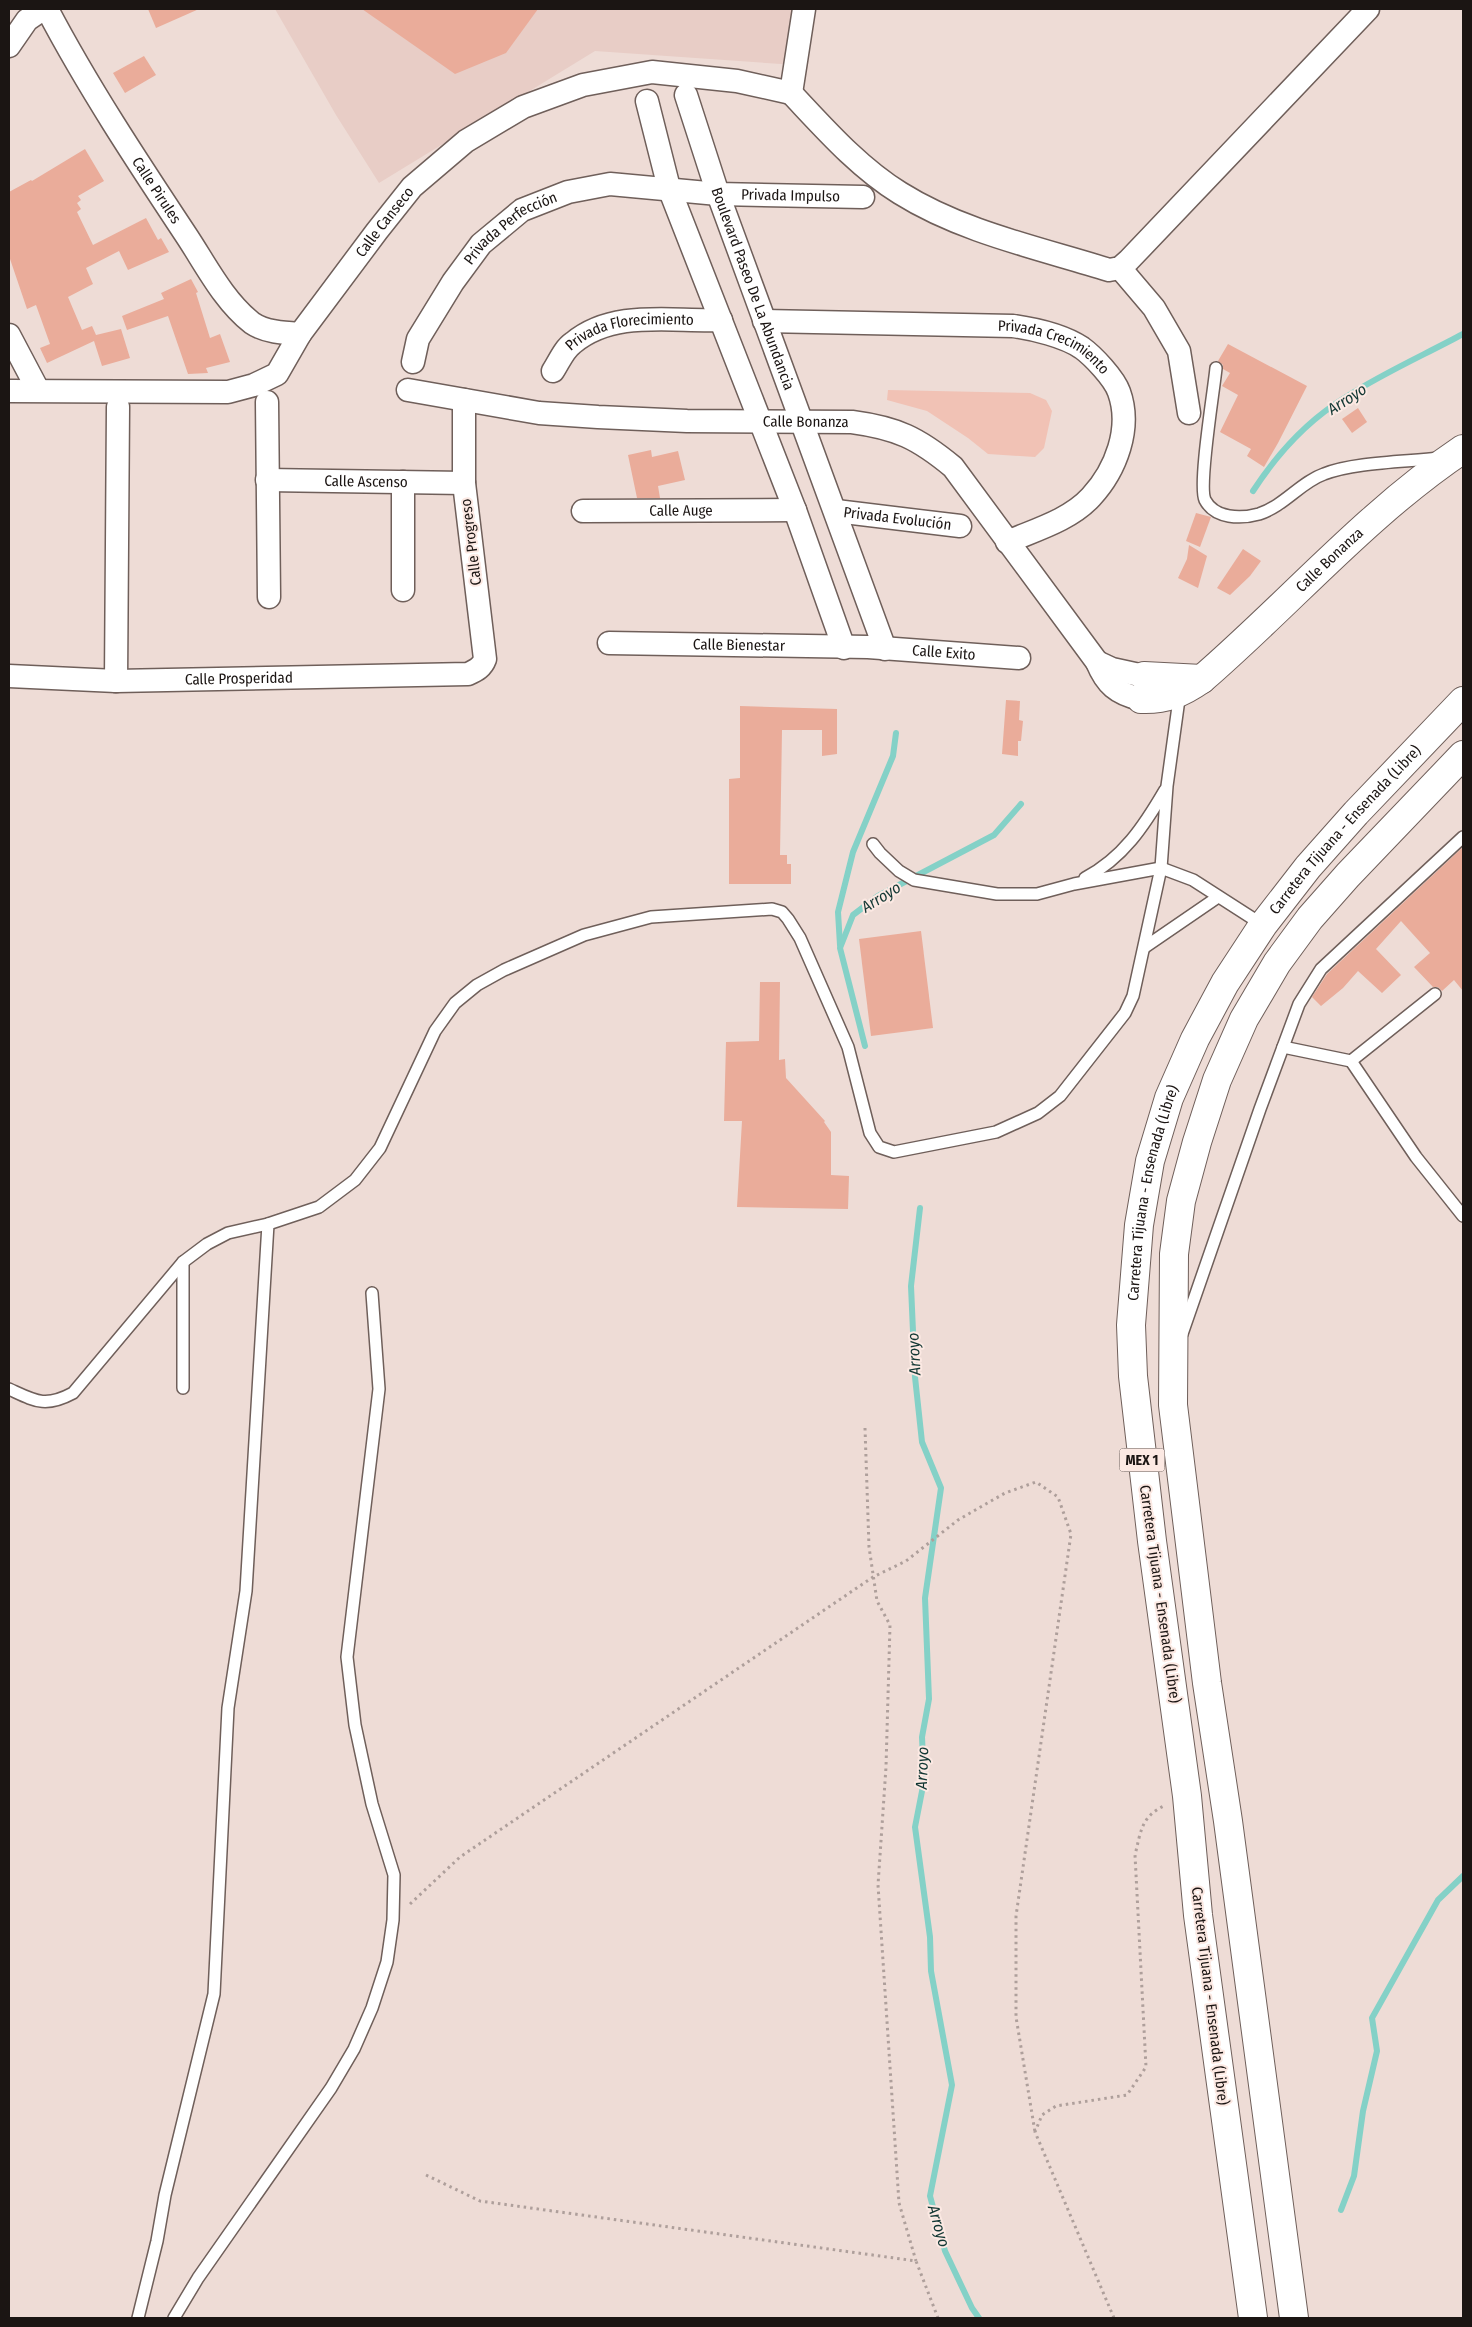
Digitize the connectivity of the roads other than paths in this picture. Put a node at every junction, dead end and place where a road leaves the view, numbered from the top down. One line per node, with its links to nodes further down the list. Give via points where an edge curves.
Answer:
1 (45, 9): 4 (street, via 26,20); 14 (street, Calle Pirules, via 153,187 232,302 253,324 276,332)
2 (804, 9): 5 (street)
3 (1368, 9): 11 (street)
4 (9, 46)
5 (791, 93): 11 (street, via 857,160 899,192 942,215 1109,270); 14 (street, Calle Canseco, via 737,81 652,72 583,85 523,107 466,141 412,187)
6 (686, 95): 9 (street, Boulevard Paseo De La Abundancia)
7 (647, 101): 8 (street)
8 (669, 188): 9 (street, Privada Perfección); 12 (street); 16 (street, Privada Perfección, via 610,184 568,192 522,210 482,244 453,282 418,340)
9 (718, 194): 10 (street, Privada Impulso); 13 (street, Boulevard Paseo De La Abundancia)
10 (863, 198)
11 (1120, 268): 25 (street, via 1154,308 1179,351)
12 (720, 320): 18 (street, Privada Florecimiento, via 628,320 598,326 571,344); 26 (street)
13 (764, 321): 27 (street, Boulevard Paseo De La Abundancia); 36 (street, Privada Crecimiento, via 1013,326 1048,334 1081,348 1103,368 1119,391 1123,417 1120,445 1111,470 1090,498 1071,513)
14 (300, 334): 19 (street, Calle Canseco, via 277,374 228,392)
15 (9, 335): 19 (street)
16 (413, 362)
17 (1216, 368): 28 (lane, via 1204,478 1205,499 1214,511 1228,516 1260,514 1280,504 1321,474 1338,469)
18 (552, 371)
19 (38, 390): 21 (street, Calle Canseco)
20 (408, 390): 22 (street, Calle Bonanza)
21 (9, 391)
22 (464, 400): 26 (street, Calle Bonanza, via 539,413 687,421); 31 (street, Calle Progreso)
23 (267, 402): 29 (street)
24 (118, 406): 45 (street)
25 (1189, 413)
26 (760, 421): 27 (street, Calle Bonanza); 32 (street)
27 (802, 422): 33 (street, Boulevard Paseo De La Abundancia); 36 (street, Calle Bonanza, via 852,422 879,426 905,434 928,447 953,468)
28 (1458, 453): 46 (main road, Calle Bonanza, via 1368,523 1245,641)
29 (267, 480): 30 (street, Calle Ascenso); 38 (street)
30 (403, 482): 31 (street, Calle Ascenso); 37 (street)
31 (464, 483): 43 (street, Calle Progreso, via 485,659 482,666)
32 (786, 510): 34 (street, Calle Auge); 40 (street)
33 (836, 510): 35 (street, Privada Evolución); 41 (street, Boulevard Paseo De La Abundancia)
34 (583, 511)
35 (960, 526)
36 (1007, 542): 47 (street, Calle Bonanza, via 1097,662)
37 (403, 590)
38 (268, 597)
39 (609, 643): 40 (street, Calle Bienestar)
40 (844, 648): 41 (street, Calle Bienestar)
41 (877, 648): 42 (street, Calle Exito)
42 (1019, 658)
43 (468, 674): 45 (street, Calle Prosperidad)
44 (9, 676): 45 (street, Calle Prosperidad)
45 (116, 681)
46 (1188, 684): 47 (main road, Calle Bonanza); 50 (lane)
47 (1142, 688)
48 (1463, 701): 56 (main road, Carretera Tijuana - Ensenada (Libre) / MEX 1, via 1356,813)
49 (1463, 755): 65 (main road, Carretera Tijuana - Ensenada (Libre) / MEX 1, via 1310,918 1277,963 1244,1020 1217,1080 1181,1201 1174,1254)
50 (1167, 786): 53 (lane); 54 (lane, via 1144,826 1123,850 1102,869)
51 (1463, 837): 59 (lane, via 1321,970 1299,1004)
52 (873, 844): 54 (lane, via 899,871 914,880 997,894 1037,894)
53 (1161, 868): 54 (lane); 55 (lane, via 1193,880); 57 (lane)
54 (1074, 884)
55 (1218, 897): 56 (lane); 57 (lane)
56 (1263, 924): 70 (main road, Carretera Tijuana - Ensenada (Libre) / MEX 1, via 1225,983 1169,1098 1150,1161 1134,1275 1131,1325 1133,1376 1152,1541 1187,1796 1198,1915)
57 (1145, 947): 62 (lane, via 1133,996 1125,1012 1060,1096 1038,1112 996,1132 894,1152 879,1146 870,1133 848,1047 800,938 782,912 772,909 651,916 584,935 504,970 477,985 455,1003 435,1031 380,1148 355,1180 319,1207)
58 (1435, 994): 60 (lane)
59 (1283, 1048): 60 (lane); 65 (lane)
60 (1351, 1061): 61 (lane, via 1416,1157)
61 (1463, 1216)
62 (268, 1224): 63 (lane, via 228,1233); 68 (lane, via 246,1591 228,1708 214,1994)
63 (183, 1262): 66 (lane); 67 (lane, via 73,1394 57,1402 37,1402)
64 (372, 1293): 69 (lane, via 379,1389 346,1657 355,1726 372,1804 394,1875 393,1920 387,1962 354,2049 331,2088 198,2278)
65 (1173, 1361): 71 (main road, Carretera Tijuana - Ensenada (Libre) / MEX 1, via 1173,1405 1207,1683)
66 (183, 1388)
67 (9, 1389)
68 (138, 2318)
69 (174, 2318)
70 (1253, 2318)
71 (1294, 2318)

